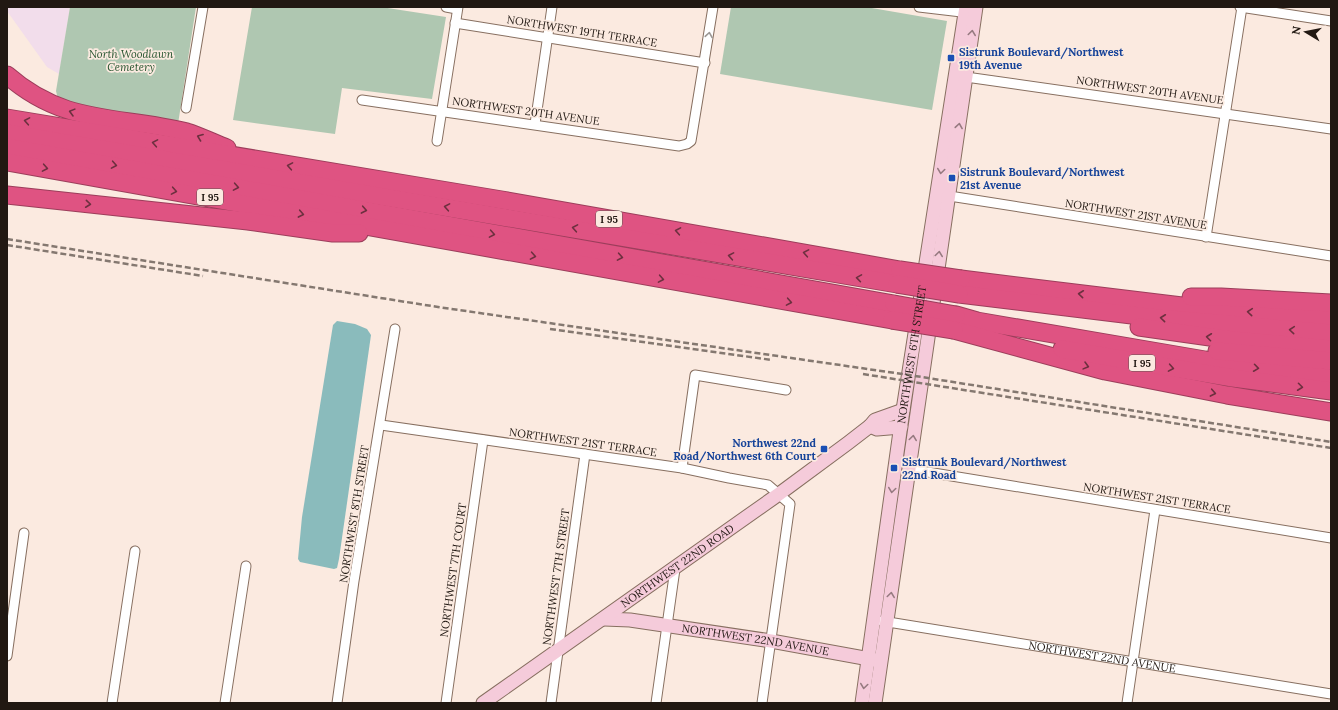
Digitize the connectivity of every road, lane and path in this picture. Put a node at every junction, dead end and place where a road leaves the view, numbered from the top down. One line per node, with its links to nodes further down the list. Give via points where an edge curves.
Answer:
1 (203, 7): 16 (street)
2 (446, 7): 7 (street)
3 (552, 7): 11 (street)
4 (714, 7): 12 (street, one-way to 4)
5 (919, 7): 8 (street)
6 (1241, 7): 9 (street); 18 (street)
7 (458, 8): 10 (street)
8 (971, 10): 14 (street, NORTHWEST 6TH STREET, one-way to 8); 28 (street, NORTHWEST 6TH STREET, one-way to 28, via 954,75)
9 (1331, 21)
10 (455, 23): 11 (street, NORTHWEST 19TH TERRACE); 17 (street)
11 (548, 38): 12 (street, NORTHWEST 19TH TERRACE); 20 (street)
12 (705, 63): 20 (street, NORTHWEST 20TH AVENUE, via 691,141 687,144 679,146)
13 (7, 75): 25 (highway, one-way to 13, via 187,132 62,109 38,98)
14 (966, 77): 18 (street, NORTHWEST 20TH AVENUE); 28 (street, NORTHWEST 6TH STREET, one-way to 14)
15 (362, 100): 17 (street, NORTHWEST 20TH AVENUE)
16 (186, 108)
17 (441, 111): 20 (street, NORTHWEST 20TH AVENUE); 23 (street)
18 (1226, 113): 21 (street, NORTHWEST 20TH AVENUE); 30 (street)
19 (7, 118): 25 (highway, I 95, one-way to 19)
20 (535, 124)
21 (1331, 129)
22 (7, 133): 32 (highway, one-way to 22)
23 (437, 141)
24 (7, 147): 37 (highway, one-way to 37)
25 (262, 161): 32 (highway, I 95, one-way to 25, via 478,196)
26 (7, 162): 29 (highway, I 95, one-way to 29)
27 (7, 195): 29 (highway, one-way to 29, via 333,232)
28 (943, 195): 30 (street, NORTHWEST 21ST AVENUE); 47 (street, NORTHWEST 6TH STREET); 55 (street, NORTHWEST 6TH STREET, one-way to 28)
29 (412, 235): 37 (highway, I 95, one-way to 37)
30 (1206, 237): 31 (street, NORTHWEST 21ST AVENUE)
31 (1331, 256)
32 (899, 277): 33 (highway, I 95, bridge)
33 (960, 286): 34 (highway); 35 (highway, I 95, one-way to 33)
34 (989, 298): 41 (highway, one-way to 34, via 1148,317); 42 (highway, one-way to 34, via 1218,338 1095,321 1041,312)
35 (1120, 298): 36 (highway, via 1221,297); 38 (highway, I 95, one-way to 35)
36 (1331, 303)
37 (893, 312): 39 (highway, I 95, bridge)
38 (1331, 318)
39 (955, 322): 43 (highway); 44 (highway, one-way to 44, via 977,321 1205,360); 46 (highway, I 95, one-way to 46, via 1220,376); 48 (highway, one-way to 48, via 1105,371)
40 (395, 330): 49 (street, NORTHWEST 8TH STREET)
41 (1331, 333)
42 (1331, 349)
43 (1331, 361)
44 (1331, 378)
45 (786, 390): 54 (street, via 695,375)
46 (1331, 391)
47 (903, 410): 50 (street, NORTHWEST 22ND ROAD, via 882,416); 51 (street, NORTHWEST 6TH STREET)
48 (1331, 412)
49 (381, 425): 52 (street, NORTHWEST 21ST TERRACE); 77 (street, NORTHWEST 8TH STREET, via 354,581)
50 (870, 426): 51 (street, via 877,429); 56 (street, NORTHWEST 22ND ROAD)
51 (901, 427): 66 (street, NORTHWEST 6TH STREET, one-way to 66)
52 (483, 440): 53 (street, NORTHWEST 21ST TERRACE); 78 (street, NORTHWEST 7TH COURT)
53 (585, 454): 54 (street, NORTHWEST 21ST TERRACE); 70 (street, NORTHWEST 7TH STREET)
54 (682, 468): 56 (street, NORTHWEST 21ST TERRACE, via 768,485)
55 (909, 469): 57 (street, NORTHWEST 21ST TERRACE); 67 (street, NORTHWEST 6TH STREET, one-way to 55)
56 (779, 494): 62 (street, NORTHWEST 22ND ROAD); 69 (street, via 790,504)
57 (1155, 510): 59 (street, NORTHWEST 21ST TERRACE); 73 (street)
58 (24, 532): 71 (street)
59 (1331, 538)
60 (135, 551): 75 (street)
61 (246, 566): 76 (street)
62 (675, 569): 63 (street, NORTHWEST 22ND ROAD); 68 (street)
63 (618, 609): 64 (street, NORTHWEST 22ND ROAD); 65 (street)
64 (604, 619): 65 (street, NORTHWEST 22ND AVENUE); 70 (street, NORTHWEST 22ND ROAD)
65 (630, 620): 68 (street, NORTHWEST 22ND AVENUE)
66 (873, 620): 67 (street, NORTHWEST 22ND AVENUE); 72 (street, NORTHWEST 6TH STREET)
67 (887, 622): 72 (street, NORTHWEST 6TH STREET); 73 (street, NORTHWEST 22ND AVENUE)
68 (668, 626): 69 (street, NORTHWEST 22ND AVENUE); 81 (street)
69 (771, 641): 72 (street, NORTHWEST 22ND AVENUE); 82 (street)
70 (558, 651): 79 (street, NORTHWEST 22ND ROAD); 80 (street, NORTHWEST 7TH STREET)
71 (7, 656)
72 (875, 660): 83 (street, NORTHWEST 6TH STREET, one-way to 83); 84 (street, NORTHWEST 6TH STREET)
73 (1133, 661): 74 (street, NORTHWEST 22ND AVENUE); 85 (street)
74 (1331, 694)
75 (112, 703)
76 (225, 703)
77 (337, 703)
78 (446, 703)
79 (484, 703)
80 (551, 703)
81 (656, 703)
82 (762, 703)
83 (862, 703)
84 (875, 703)
85 (1127, 703)

